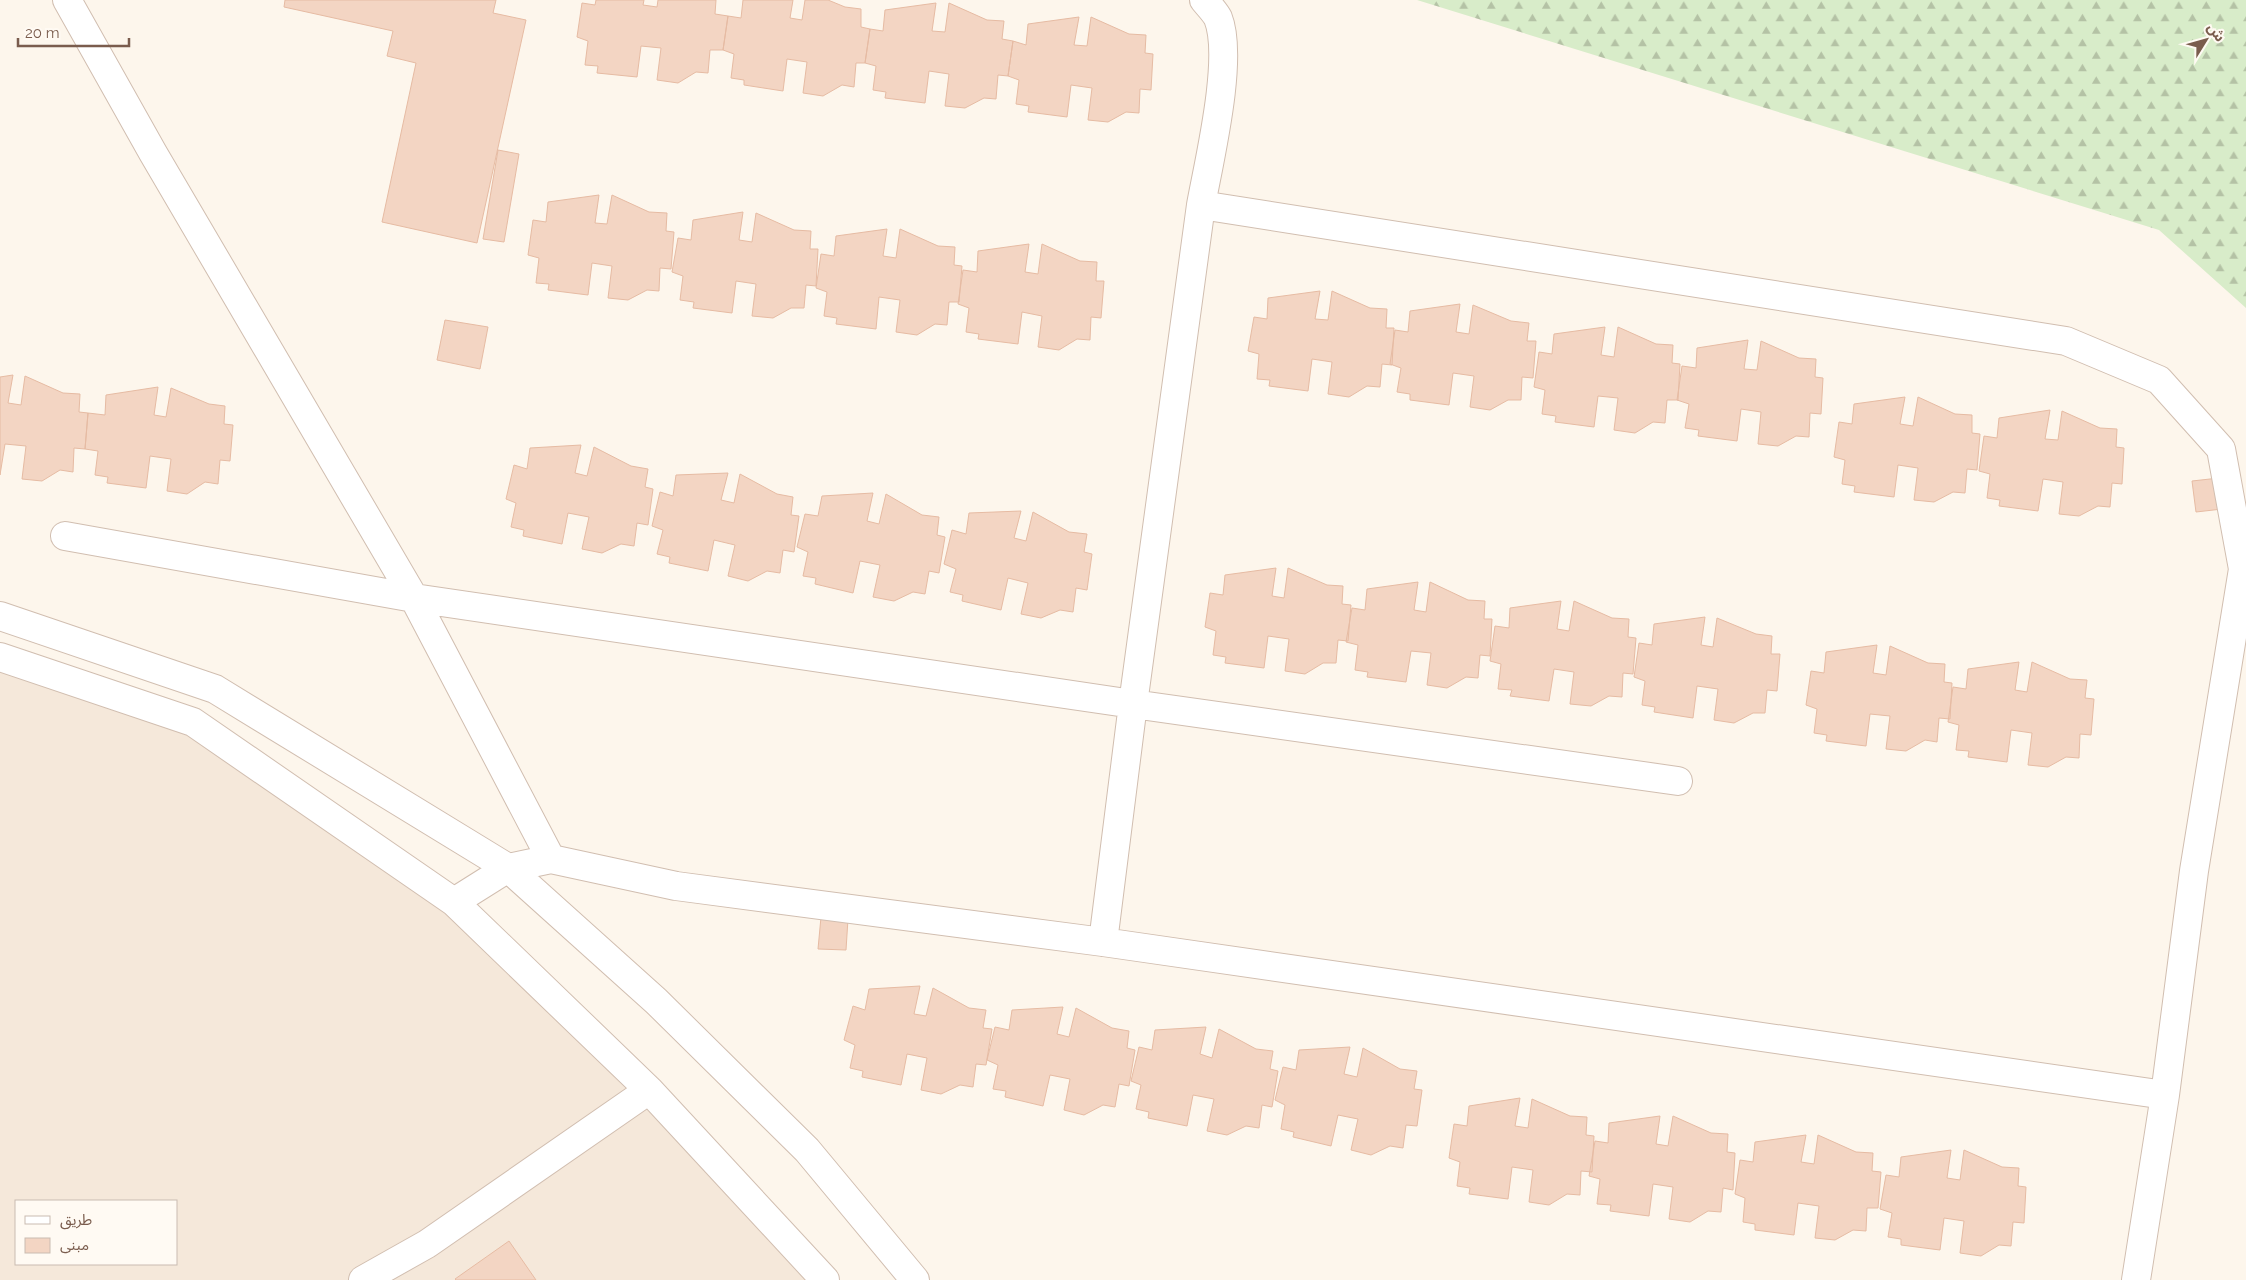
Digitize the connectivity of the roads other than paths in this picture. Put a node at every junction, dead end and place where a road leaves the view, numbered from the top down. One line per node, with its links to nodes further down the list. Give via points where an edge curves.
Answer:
1 (67, 0): 5 (street)
2 (1204, 0): 3 (street, via 1218,18 1224,56)
3 (1201, 205): 8 (street); 15 (street, via 2066,341 2159,380 2221,449 2243,569 2194,871)
4 (65, 536): 5 (street)
5 (414, 598): 8 (street); 10 (street)
6 (0, 616): 11 (street, via 215,689)
7 (0, 657): 12 (street, via 193,722)
8 (1133, 704): 9 (street); 13 (street)
9 (1678, 780)
10 (550, 859): 11 (street); 13 (street, via 676,886)
11 (508, 868): 12 (street); 18 (street, via 656,1001 807,1150)
12 (454, 902): 14 (street)
13 (1103, 942): 15 (street)
14 (649, 1090): 16 (street, via 427,1244); 17 (street)
15 (2165, 1095): 19 (street)
16 (363, 1280)
17 (825, 1280)
18 (915, 1280)
19 (2136, 1280)

